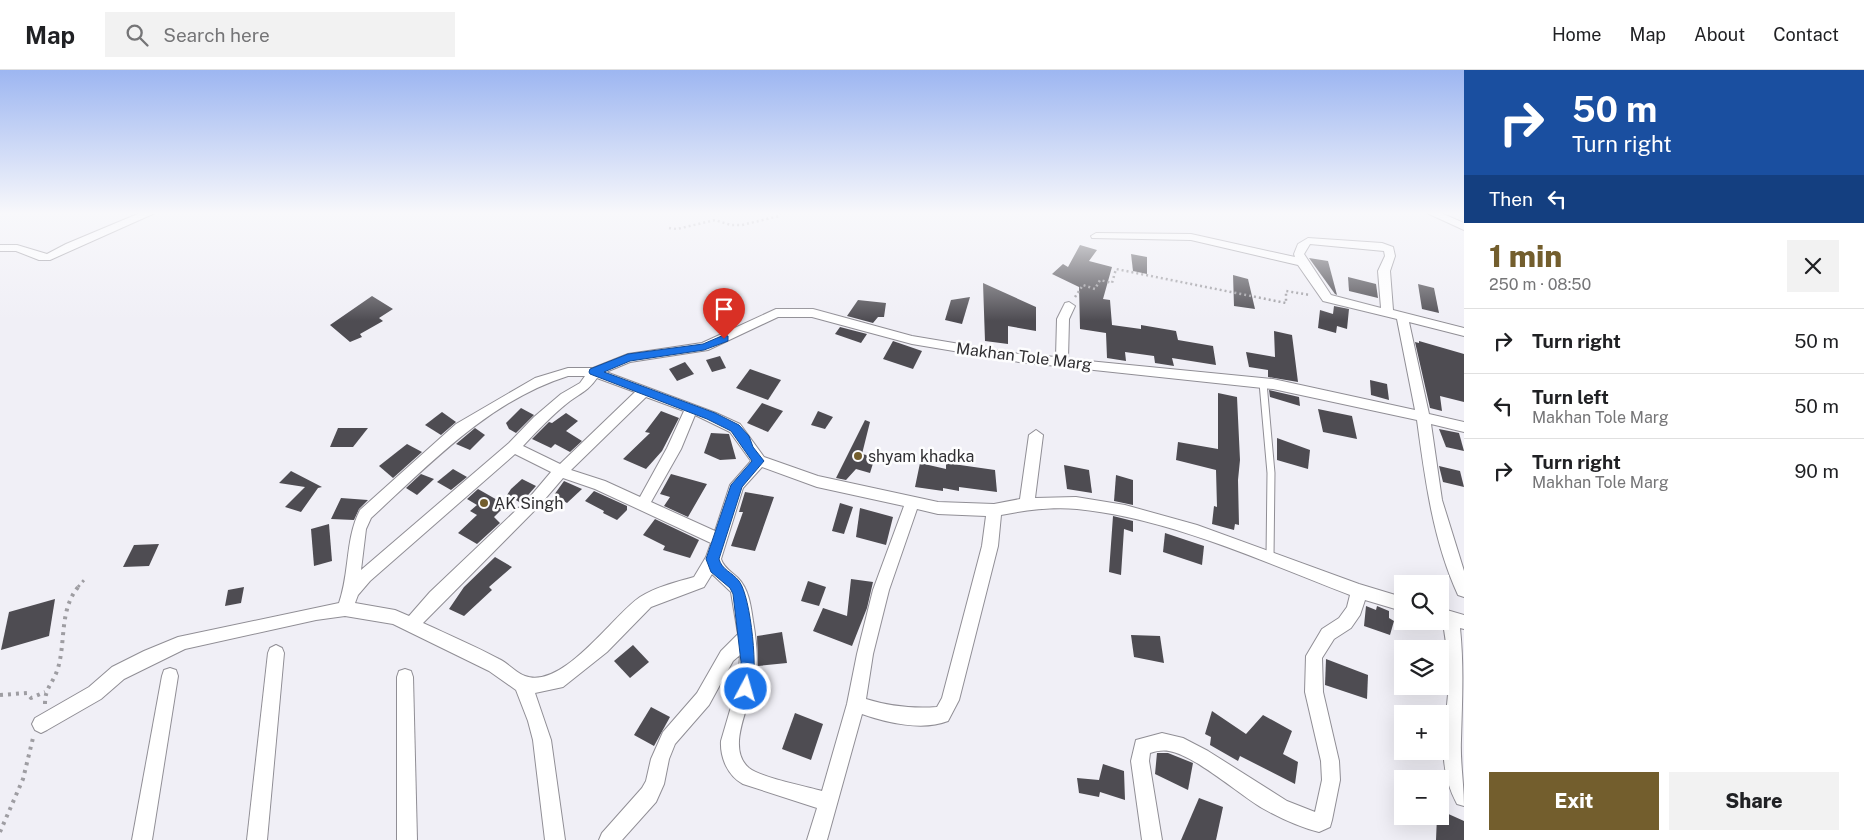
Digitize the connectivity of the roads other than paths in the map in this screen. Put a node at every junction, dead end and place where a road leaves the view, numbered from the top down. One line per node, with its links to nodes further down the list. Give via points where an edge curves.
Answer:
1 (20, 249): 2 (street, via 43,258)
2 (65, 249)
3 (1244, 249): 6 (street)
4 (1301, 249): 6 (street)
5 (1389, 249): 8 (street, via 1390,256 1384,271)
6 (1302, 262): 8 (street, via 1327,298)
7 (1069, 306): 11 (street, via 1063,318)
8 (1387, 312): 9 (street)
9 (1402, 316): 10 (street); 16 (street)
10 (1464, 332)
11 (1062, 362): 12 (street, Makhan Tole Marg, via 912,340 797,311 776,313 704,347 628,358); 13 (street, Makhan Tole Marg)
12 (594, 372): 14 (street, Makhan Tole Marg); 19 (street, via 586,386 566,397); 31 (street, Makhan Tole Marg, via 568,372 539,381 477,416 435,449 365,514 359,529)
13 (1263, 383): 16 (street, Makhan Tole Marg); 27 (lane, via 1271,473)
14 (643, 392): 15 (street, Makhan Tole Marg); 21 (street)
15 (691, 409): 20 (street, Makhan Tole Marg, via 735,428); 22 (street, via 674,449)
16 (1423, 418): 17 (street, Makhan Tole Marg); 30 (street, via 1435,500)
17 (1464, 427)
18 (1036, 435): 24 (street)
19 (514, 447): 21 (street); 31 (street)
20 (759, 461): 23 (street, via 817,481); 26 (street, via 737,485)
21 (564, 471): 22 (street); 35 (street)
22 (643, 504): 26 (street)
23 (912, 504): 25 (street); 41 (street, via 881,590 864,654)
24 (1027, 504): 25 (street); 27 (street, via 1076,503 1125,511 1197,531)
25 (994, 510): 41 (street, via 990,546 950,700 942,715 923,718)
26 (718, 540): 28 (street)
27 (1270, 557): 29 (street)
28 (712, 559): 36 (street, via 716,568 735,584); 40 (street, via 699,582 645,602 602,647 556,681 541,685)
29 (1359, 590): 32 (street); 51 (street, via 1354,610 1345,623 1328,634 1314,656 1314,692 1331,780 1323,820 1319,823 1310,821 1291,812 1192,750 1168,742 1152,742 1142,746 1140,761)
30 (1464, 590)
31 (351, 591): 33 (street, Makhan Tole Marg)
32 (1394, 601)
33 (345, 609): 35 (street, via 395,617); 42 (street, via 184,642 118,673 95,693)
34 (1451, 618): 43 (street, via 1457,656 1452,770)
35 (411, 625): 40 (street, via 495,666)
36 (746, 638): 44 (street, via 746,689 730,742 733,763 745,776); 49 (street, via 728,656 703,699 669,738 649,795)
37 (276, 653): 46 (street)
38 (170, 676): 45 (street)
39 (405, 677): 47 (street)
40 (522, 684): 48 (street, via 531,700 544,746)
41 (856, 704): 44 (street)
42 (41, 724)
43 (1464, 797)
44 (828, 802): 50 (street)
45 (142, 840)
46 (257, 840)
47 (407, 840)
48 (555, 840)
49 (609, 840)
50 (817, 840)
51 (1152, 840)

